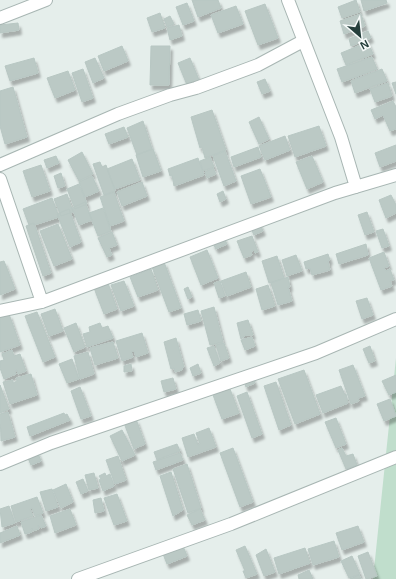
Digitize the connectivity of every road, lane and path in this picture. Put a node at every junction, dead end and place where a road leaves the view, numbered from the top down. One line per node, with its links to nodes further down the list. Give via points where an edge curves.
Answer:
1 (46, 0): 3 (street)
2 (288, 0): 4 (street)
3 (0, 18)
4 (303, 41): 5 (street, via 258,65 126,112); 8 (street, via 320,79)
5 (0, 165)
6 (396, 175): 8 (street)
7 (0, 179): 9 (street)
8 (356, 187): 9 (street)
9 (42, 302): 10 (street)
10 (0, 311)
11 (396, 319): 13 (street, via 316,353 51,443)
12 (396, 457): 14 (street, via 231,524)
13 (0, 464)
14 (78, 579)

